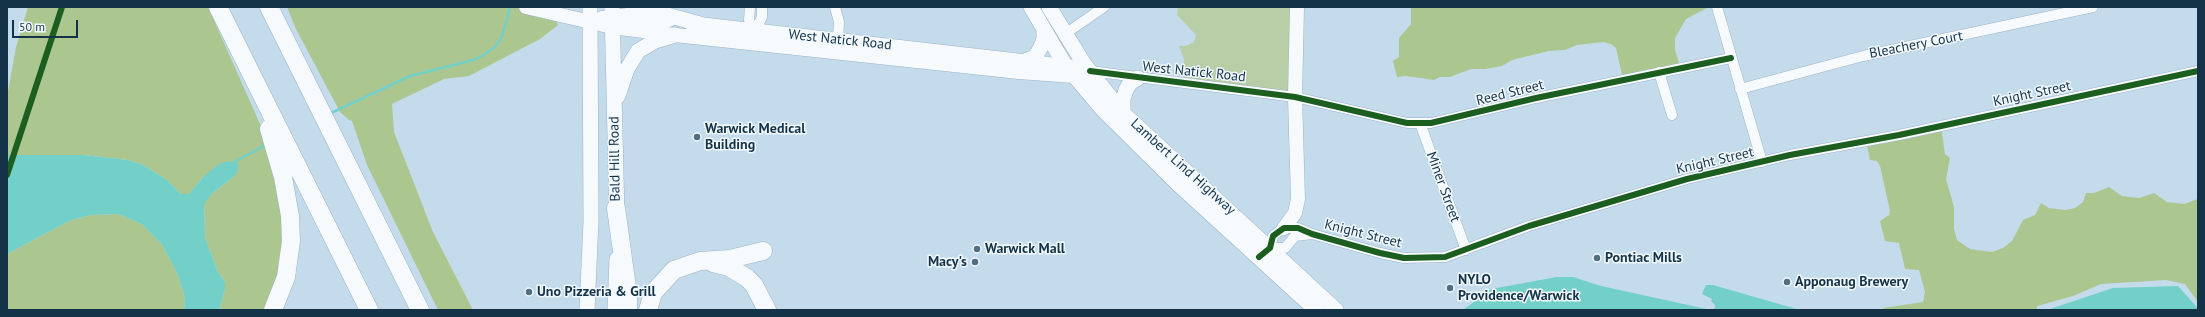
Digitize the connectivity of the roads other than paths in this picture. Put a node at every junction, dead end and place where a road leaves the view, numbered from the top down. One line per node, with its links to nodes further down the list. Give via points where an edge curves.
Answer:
1 (218, 7): 29 (highway)
2 (269, 7): 47 (highway)
3 (526, 7): 16 (main road, West Natick Road)
4 (590, 7): 16 (main road, Bald Hill Road)
5 (638, 7): 17 (main road)
6 (750, 7): 21 (street, via 749,20)
7 (762, 7): 21 (street, via 762,17)
8 (835, 7): 22 (street, via 839,22)
9 (1031, 7): 18 (main road, Lambert Lind Highway)
10 (1049, 7): 19 (main road, Lambert Lind Highway)
11 (1104, 7): 19 (street)
12 (1297, 7): 32 (main road)
13 (1717, 7): 23 (street)
14 (2093, 7): 31 (street, Bleachery Court, via 1863,56)
15 (612, 17): 16 (main road, West Natick Road); 17 (main road, West Natick Road, via 628,16); 20 (main road, West Natick Road); 33 (main road, Bald Hill Road)
16 (590, 22): 48 (main road, Bald Hill Road, via 590,235)
17 (700, 24): 21 (main road, West Natick Road)
18 (1044, 29): 24 (main road, via 1041,47 1035,57); 25 (main road, Lambert Lind Highway)
19 (1065, 34): 26 (main road, Lambert Lind Highway)
20 (675, 35): 21 (main road, West Natick Road); 33 (main road, via 655,41 638,51 630,62 620,86)
21 (753, 37): 22 (main road, West Natick Road); 25 (main road, West Natick Road, via 1019,72)
22 (838, 41): 24 (main road, West Natick Road)
23 (1731, 58): 28 (street, Reed Street); 31 (street)
24 (1025, 61): 25 (main road, West Natick Road)
25 (1069, 71): 26 (main road, West Natick Road); 43 (main road, Lambert Lind Highway, via 1144,152)
26 (1090, 71): 30 (street, West Natick Road); 34 (main road, Lambert Lind Highway)
27 (2198, 71): 37 (street, Knight Street)
28 (1660, 72): 35 (street); 36 (street, Reed Street, via 1536,98 1445,121)
29 (251, 74): 45 (highway, via 283,177 290,216 291,241 286,277); 46 (highway)
30 (1138, 78): 32 (street, West Natick Road); 34 (main road, via 1130,82 1126,90)
31 (1740, 89): 37 (street)
32 (1295, 97): 36 (street, Reed Street, via 1408,123); 39 (main road, via 1298,199 1295,213)
33 (614, 113): 38 (main road, Bald Hill Road)
34 (1123, 113): 43 (main road, Lambert Lind Highway)
35 (1672, 115)
36 (1420, 123): 41 (street, Miner Street)
37 (1762, 162): 41 (street, Knight Street, via 1622,197 1529,226)
38 (616, 208): 49 (main road, Bald Hill Road); 50 (highway)
39 (1284, 228): 40 (street, Knight Street, via 1298,228); 43 (street, via 1273,236)
40 (1312, 234): 41 (street, Knight Street, via 1372,252 1404,258 1445,257); 43 (street, Knight Street, via 1295,236 1285,248)
41 (1466, 250)
42 (764, 251): 44 (highway, via 730,259)
43 (1264, 253): 53 (main road, Lambert Lind Highway); 54 (main road, Lambert Lind Highway)
44 (700, 261): 51 (highway, via 674,270 653,293); 52 (highway, via 729,267 747,278 754,285)
45 (273, 310)
46 (369, 310)
47 (420, 310)
48 (587, 310)
49 (615, 310)
50 (628, 310)
51 (648, 310)
52 (767, 310)
53 (1316, 310)
54 (1336, 310)

